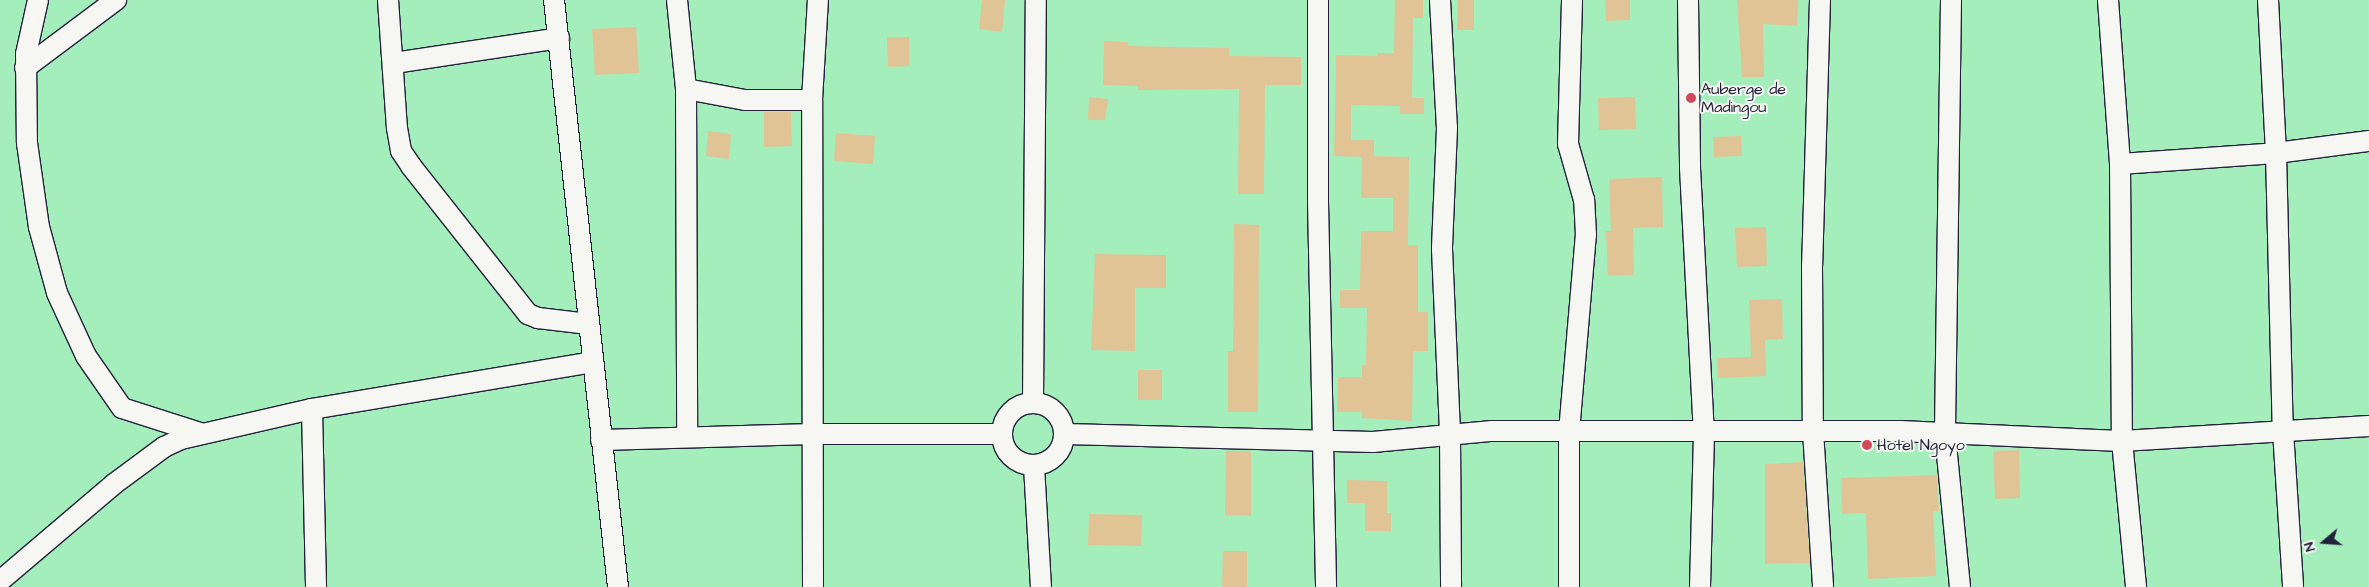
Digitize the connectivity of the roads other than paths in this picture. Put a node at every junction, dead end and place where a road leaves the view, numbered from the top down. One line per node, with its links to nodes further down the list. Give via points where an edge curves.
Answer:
1 (38, 0): 18 (street)
2 (116, 0): 18 (street)
3 (388, 0): 17 (street)
4 (554, 0): 16 (street)
5 (677, 0): 19 (street)
6 (818, 0): 20 (street)
7 (1036, 0): 26 (street)
8 (1318, 0): 41 (street)
9 (1440, 0): 38 (street, via 1447,128 1442,249)
10 (1572, 0): 31 (street, via 1568,144 1584,200 1586,235)
11 (1688, 0): 36 (street, via 1689,159)
12 (1820, 0): 29 (street, via 1812,265)
13 (1950, 0): 37 (street)
14 (2108, 0): 23 (street)
15 (2268, 0): 22 (street)
16 (559, 38): 17 (street); 24 (street)
17 (394, 63): 24 (street, via 397,128 402,151 411,166 528,314)
18 (25, 68): 32 (street, via 29,166 39,227 57,293 86,356 122,408)
19 (686, 89): 20 (street, via 745,100); 39 (street)
20 (812, 100): 33 (street)
21 (2369, 141): 22 (street)
22 (2276, 153): 23 (street); 30 (street)
23 (2120, 164): 42 (street)
24 (589, 324): 25 (street)
25 (593, 362): 27 (street); 40 (street)
26 (1033, 403): 34 (street, via 1011,412); 35 (street, via 1055,412)
27 (312, 409): 32 (street); 45 (street)
28 (2369, 426): 30 (street)
29 (1813, 431): 36 (street); 37 (street); 53 (street)
30 (2283, 431): 42 (street); 56 (street)
31 (1569, 432): 36 (street); 38 (street, via 1492,431); 51 (street)
32 (200, 433): 44 (street, via 164,447 114,484)
33 (813, 434): 34 (street); 39 (street); 47 (street)
34 (1002, 434): 43 (street, via 1004,444 1015,460)
35 (1065, 434): 41 (street); 43 (street, via 1063,444 1052,459)
36 (1704, 434): 52 (street)
37 (1945, 434): 42 (street); 54 (street)
38 (1450, 435): 41 (street, via 1417,440); 50 (street)
39 (687, 437): 40 (street)
40 (601, 440): 46 (street)
41 (1323, 441): 49 (street)
42 (2122, 441): 55 (street)
43 (1034, 466): 48 (street)
44 (0, 581)
45 (316, 587)
46 (618, 587)
47 (813, 587)
48 (1041, 587)
49 (1326, 587)
50 (1451, 587)
51 (1569, 587)
52 (1700, 587)
53 (1823, 587)
54 (1960, 587)
55 (2136, 587)
56 (2293, 587)

